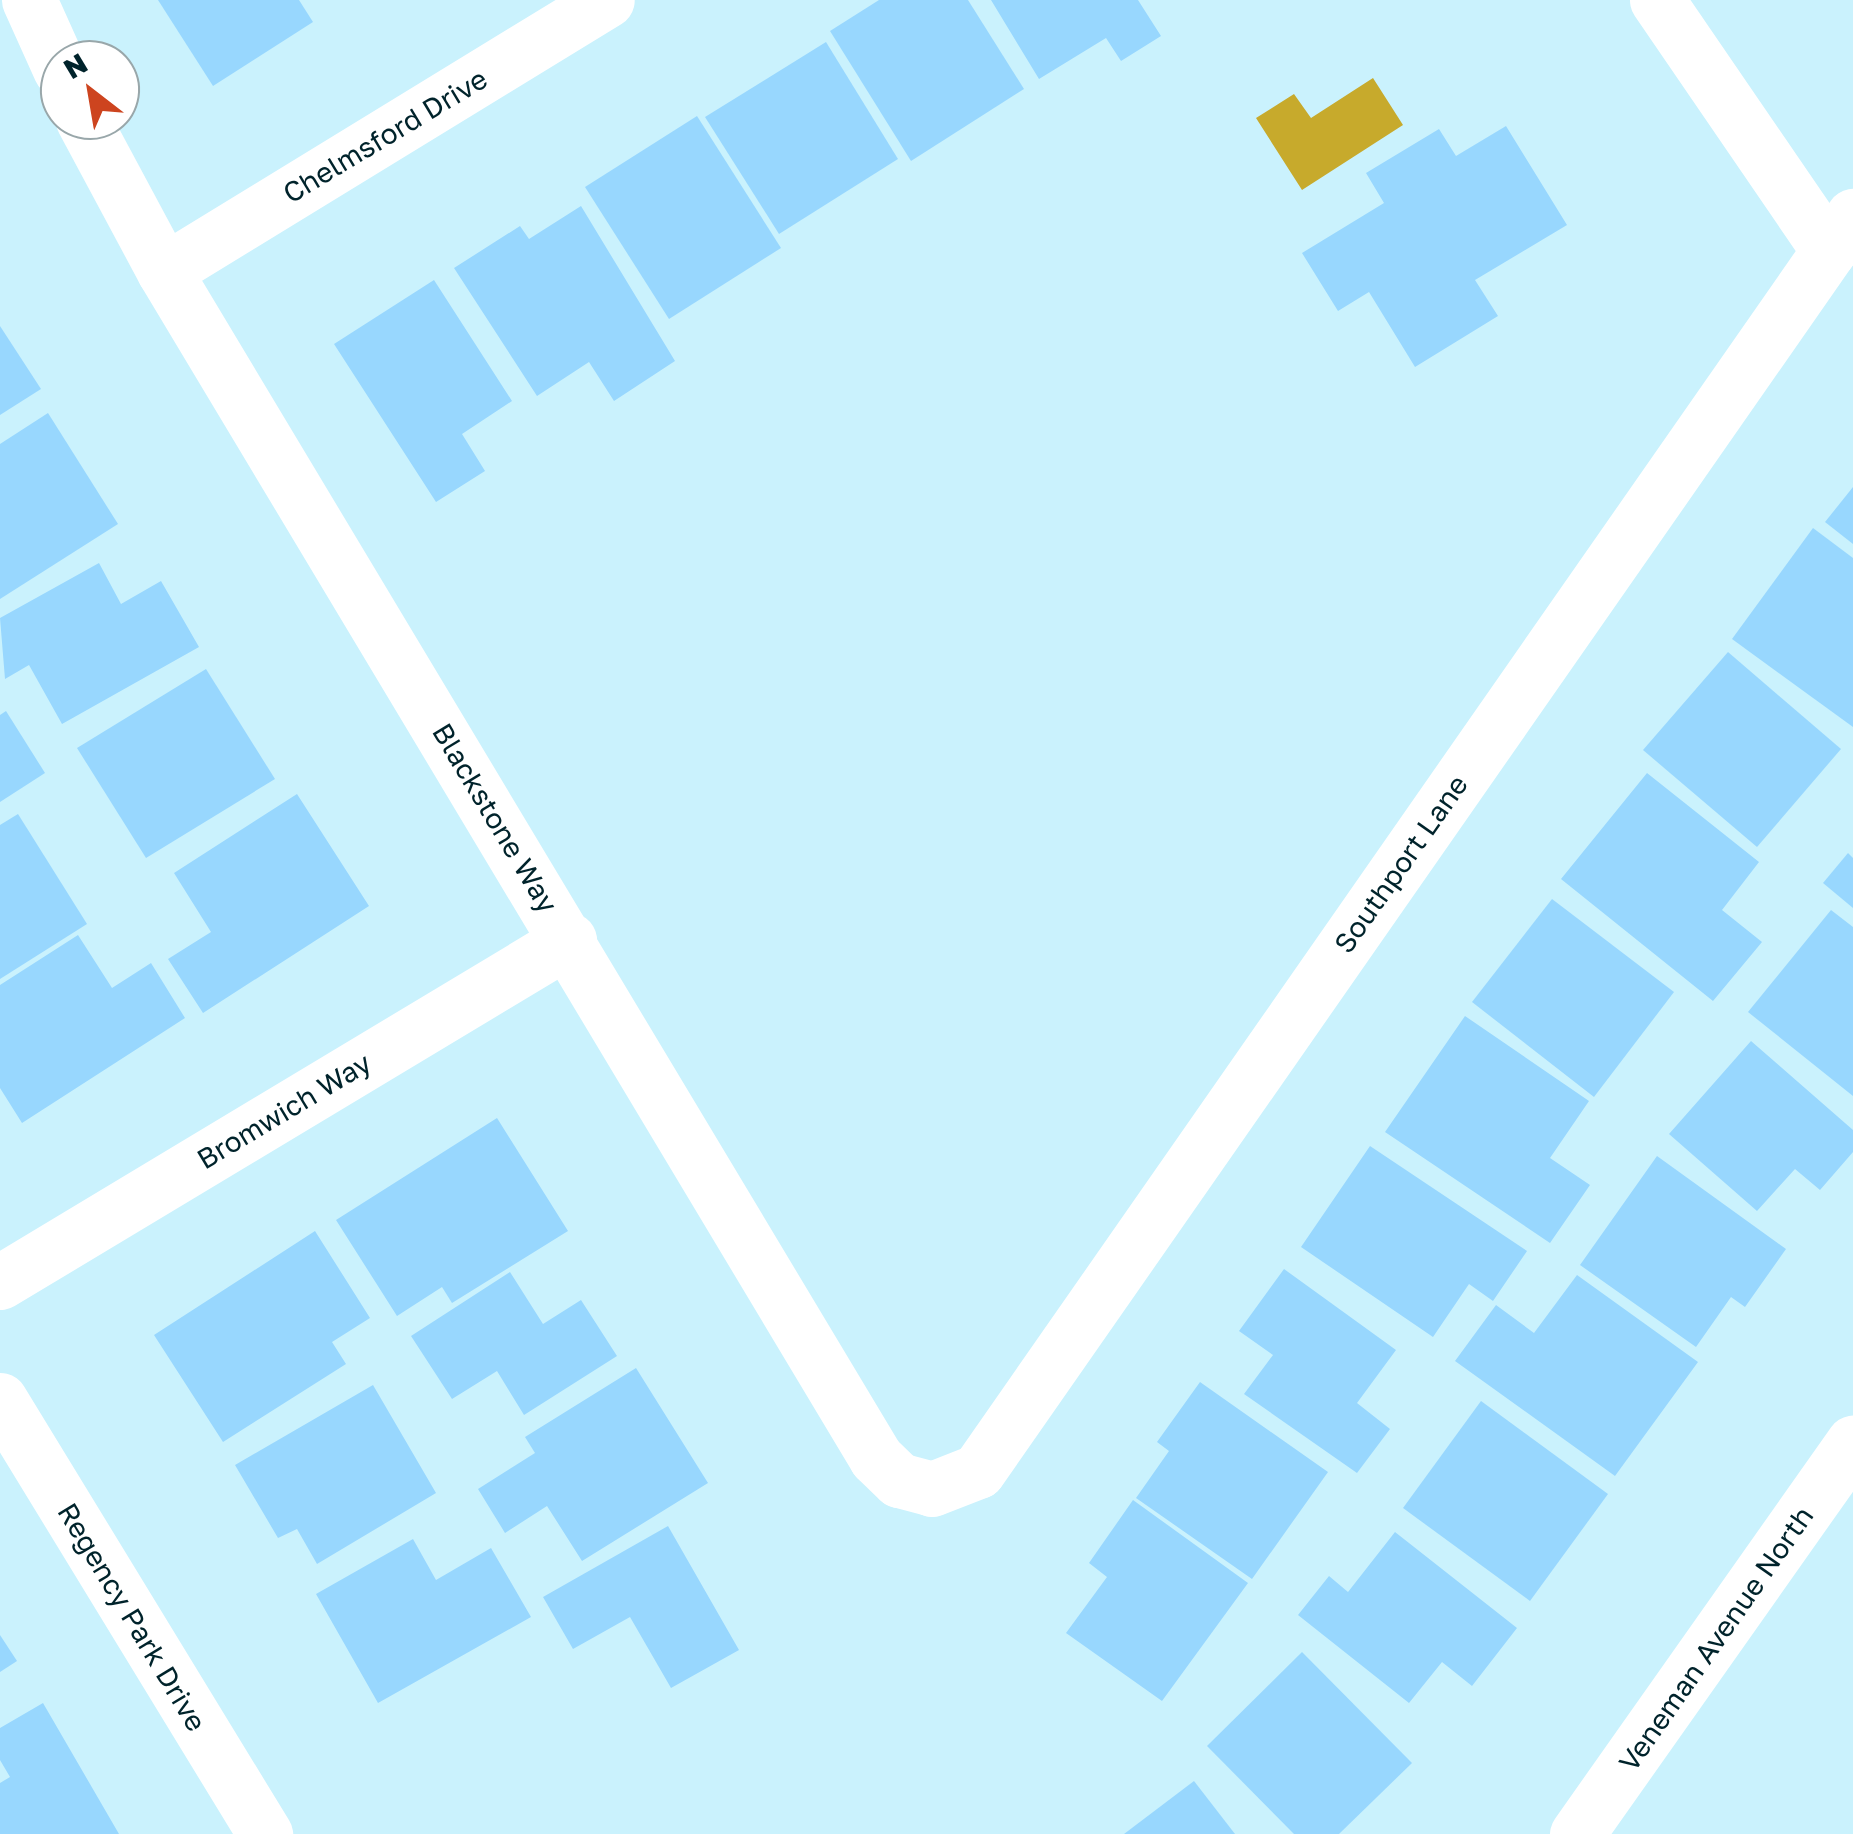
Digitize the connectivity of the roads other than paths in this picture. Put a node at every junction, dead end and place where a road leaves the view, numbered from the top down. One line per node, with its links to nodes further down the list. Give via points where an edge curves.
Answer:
1 (29, 0): 4 (street)
2 (608, 0): 7 (street, Chelmsford Drive)
3 (1658, 0): 6 (street)
4 (47, 40)
5 (94, 140): 7 (street, Blackstone Way)
6 (1841, 234): 12 (street, Southport Lane, via 978,1471)
7 (164, 271): 8 (street, Blackstone Way)
8 (569, 940): 9 (street, Bromwich Way); 12 (street, Blackstone Way, via 876,1458 899,1480)
9 (0, 1282)
10 (0, 1400): 13 (street, Regency Park Drive)
11 (1853, 1444): 14 (street, Veneman Avenue North)
12 (932, 1489)
13 (264, 1834)
14 (1578, 1834)

